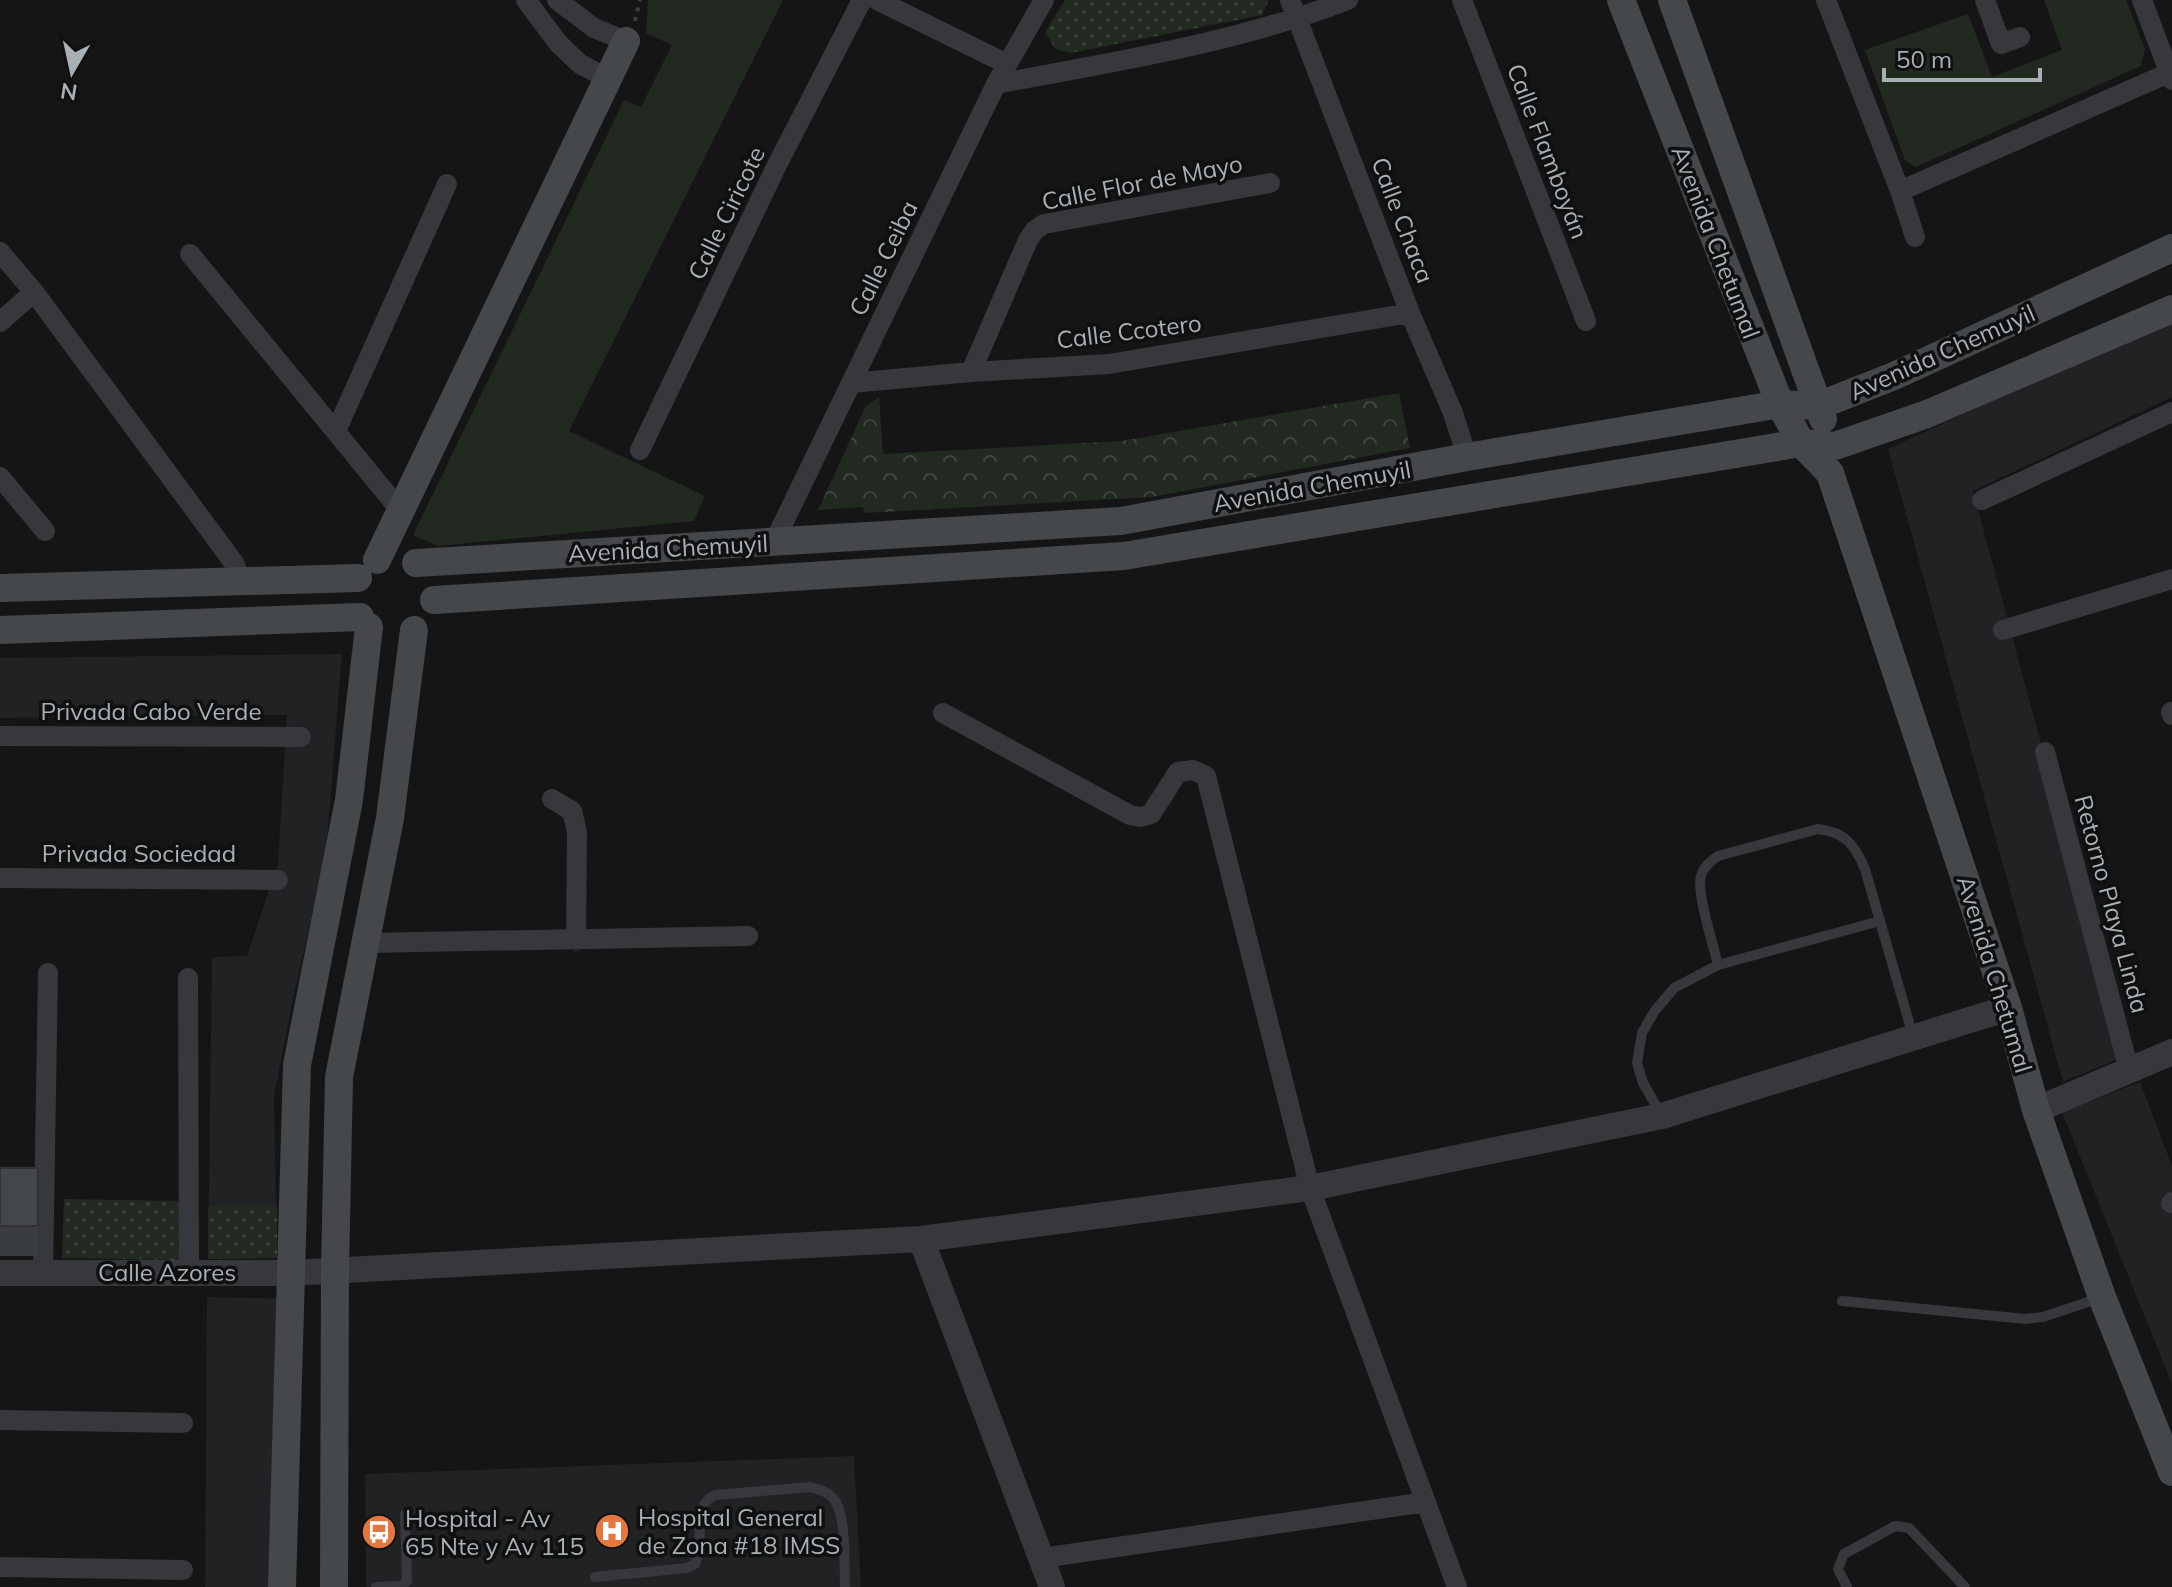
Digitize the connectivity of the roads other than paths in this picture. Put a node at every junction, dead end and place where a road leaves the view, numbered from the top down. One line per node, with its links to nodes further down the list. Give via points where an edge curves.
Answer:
1 (526, 0): 18 (street, via 580,64)
2 (557, 0): 15 (street, via 594,28)
3 (862, 0): 39 (street, Calle Ciricote)
4 (877, 0): 16 (street)
5 (1044, 0): 16 (street, Calle Ceiba)
6 (1348, 0): 13 (street)
7 (1462, 0): 30 (street, Calle Flamboyán)
8 (1621, 0): 34 (main road, Avenida Chetumal)
9 (1672, 0): 35 (main road, Avenida Chetumal)
10 (1826, 0): 22 (street)
11 (1985, 0): 14 (street, via 2001,44)
12 (2142, 0): 17 (street)
13 (1294, 10): 19 (street, via 1146,56); 29 (street, Calle Chaca)
14 (2020, 37)
15 (626, 41): 18 (main road)
16 (1007, 64): 19 (street, Calle Ceiba)
17 (2170, 76): 22 (street)
18 (609, 79): 44 (main road)
19 (996, 84): 33 (street, Calle Ceiba)
20 (1270, 183): 32 (street, Calle Flor de Mayo, via 1044,224 1028,240)
21 (447, 184): 37 (street)
22 (1900, 191): 23 (street)
23 (1915, 237)
24 (2172, 248): 35 (main road, Avenida Chemuyil)
25 (0, 252): 27 (street)
26 (190, 254): 37 (street)
27 (34, 292): 31 (street); 52 (street, via 234,563)
28 (2172, 309): 41 (main road, Avenida Chemuyil)
29 (1410, 313): 32 (street, Calle Ccotero, via 1109,364); 40 (street, Calle Chaca)
30 (1586, 321)
31 (0, 322)
32 (971, 372): 33 (street, Calle Ccotero)
33 (851, 383): 47 (street, Calle Ceiba)
34 (1780, 404): 35 (main road, Avenida Chemuyil); 38 (main road, Avenida Chetumal); 40 (main road, Avenida Chemuyil)
35 (1818, 406): 41 (main road, Avenida Chetumal)
36 (2172, 412): 43 (street)
37 (336, 431): 44 (street)
38 (1801, 443): 41 (main road, Avenida Chetumal); 48 (main road, Avenida Chemuyil)
39 (640, 450)
40 (1467, 457): 45 (main road, Avenida Chemuyil)
41 (1832, 460): 73 (main road, Avenida Chetumal)
42 (0, 477): 46 (street)
43 (1982, 500)
44 (400, 510): 50 (main road)
45 (1121, 521): 47 (main road, Avenida Chemuyil); 48 (street)
46 (45, 531)
47 (774, 542): 49 (main road, Avenida Chemuyil)
48 (1124, 556): 54 (main road, Avenida Chemuyil)
49 (416, 563): 50 (main road, via 391,557); 54 (main road, via 430,579)
50 (368, 569): 52 (main road); 55 (main road, via 355,591)
51 (2172, 579): 58 (street)
52 (242, 582): 53 (main road)
53 (0, 588)
54 (434, 600): 57 (main road)
55 (365, 622): 56 (main road); 57 (main road, via 391,635); 85 (main road, via 349,800 297,1065)
56 (0, 630)
57 (414, 630): 69 (main road, via 390,818)
58 (2003, 630)
59 (943, 713): 79 (street, via 1130,815 1151,814 1178,772 1193,770 1206,776)
60 (0, 736): 61 (street, Privada Cabo Verde)
61 (301, 737)
62 (2045, 752): 76 (street, Retorno Playa Linda)
63 (552, 799): 68 (street, via 572,811 577,832)
64 (0, 878): 65 (street, Privada Sociedad)
65 (278, 880)
66 (1880, 921): 70 (lane); 70 (lane, via 1855,847 1831,830 1732,852 1718,856 1701,875); 74 (lane)
67 (748, 936): 68 (street)
68 (576, 941): 69 (street)
69 (366, 943): 81 (main road, via 339,1077)
70 (1718, 965): 78 (lane, via 1674,988 1642,1033 1637,1063)
71 (48, 973): 82 (street)
72 (188, 978): 83 (street)
73 (2008, 1008): 74 (street, Calle Azores); 77 (main road, Avenida Chetumal)
74 (1913, 1038): 78 (street, Calle Azores)
75 (2172, 1052): 76 (street)
76 (2129, 1070): 77 (street)
77 (2036, 1110): 86 (main road, Avenida Chetumal)
78 (1662, 1116): 79 (street, Calle Azores)
79 (1310, 1188): 80 (street, Calle Azores); 91 (street)
80 (921, 1239): 81 (street, Calle Azores); 93 (street)
81 (335, 1271): 85 (street, Calle Azores); 98 (main road)
82 (43, 1272): 83 (street, Calle Azores); 84 (street, Calle Azores)
83 (189, 1272): 85 (street, Calle Azores)
84 (0, 1273)
85 (290, 1273): 97 (main road)
86 (2102, 1297): 87 (lane, via 2026,1319); 90 (main road, Avenida Chetumal)
87 (1842, 1301)
88 (0, 1420): 89 (street)
89 (183, 1423)
90 (2172, 1472)
91 (1426, 1502): 93 (street); 102 (street)
92 (405, 1514): 99 (lane, via 407,1581)
93 (1042, 1558): 101 (street)
94 (0, 1567): 95 (street)
95 (183, 1570)
96 (595, 1577): 100 (lane, via 695,1564 707,1498 810,1487 824,1490 841,1513)
97 (282, 1587)
98 (334, 1587)
99 (376, 1587)
100 (845, 1587)
101 (1052, 1587)
102 (1457, 1587)
103 (1847, 1587): 104 (lane, via 1838,1569 1844,1554 1902,1526)
104 (1965, 1587)

